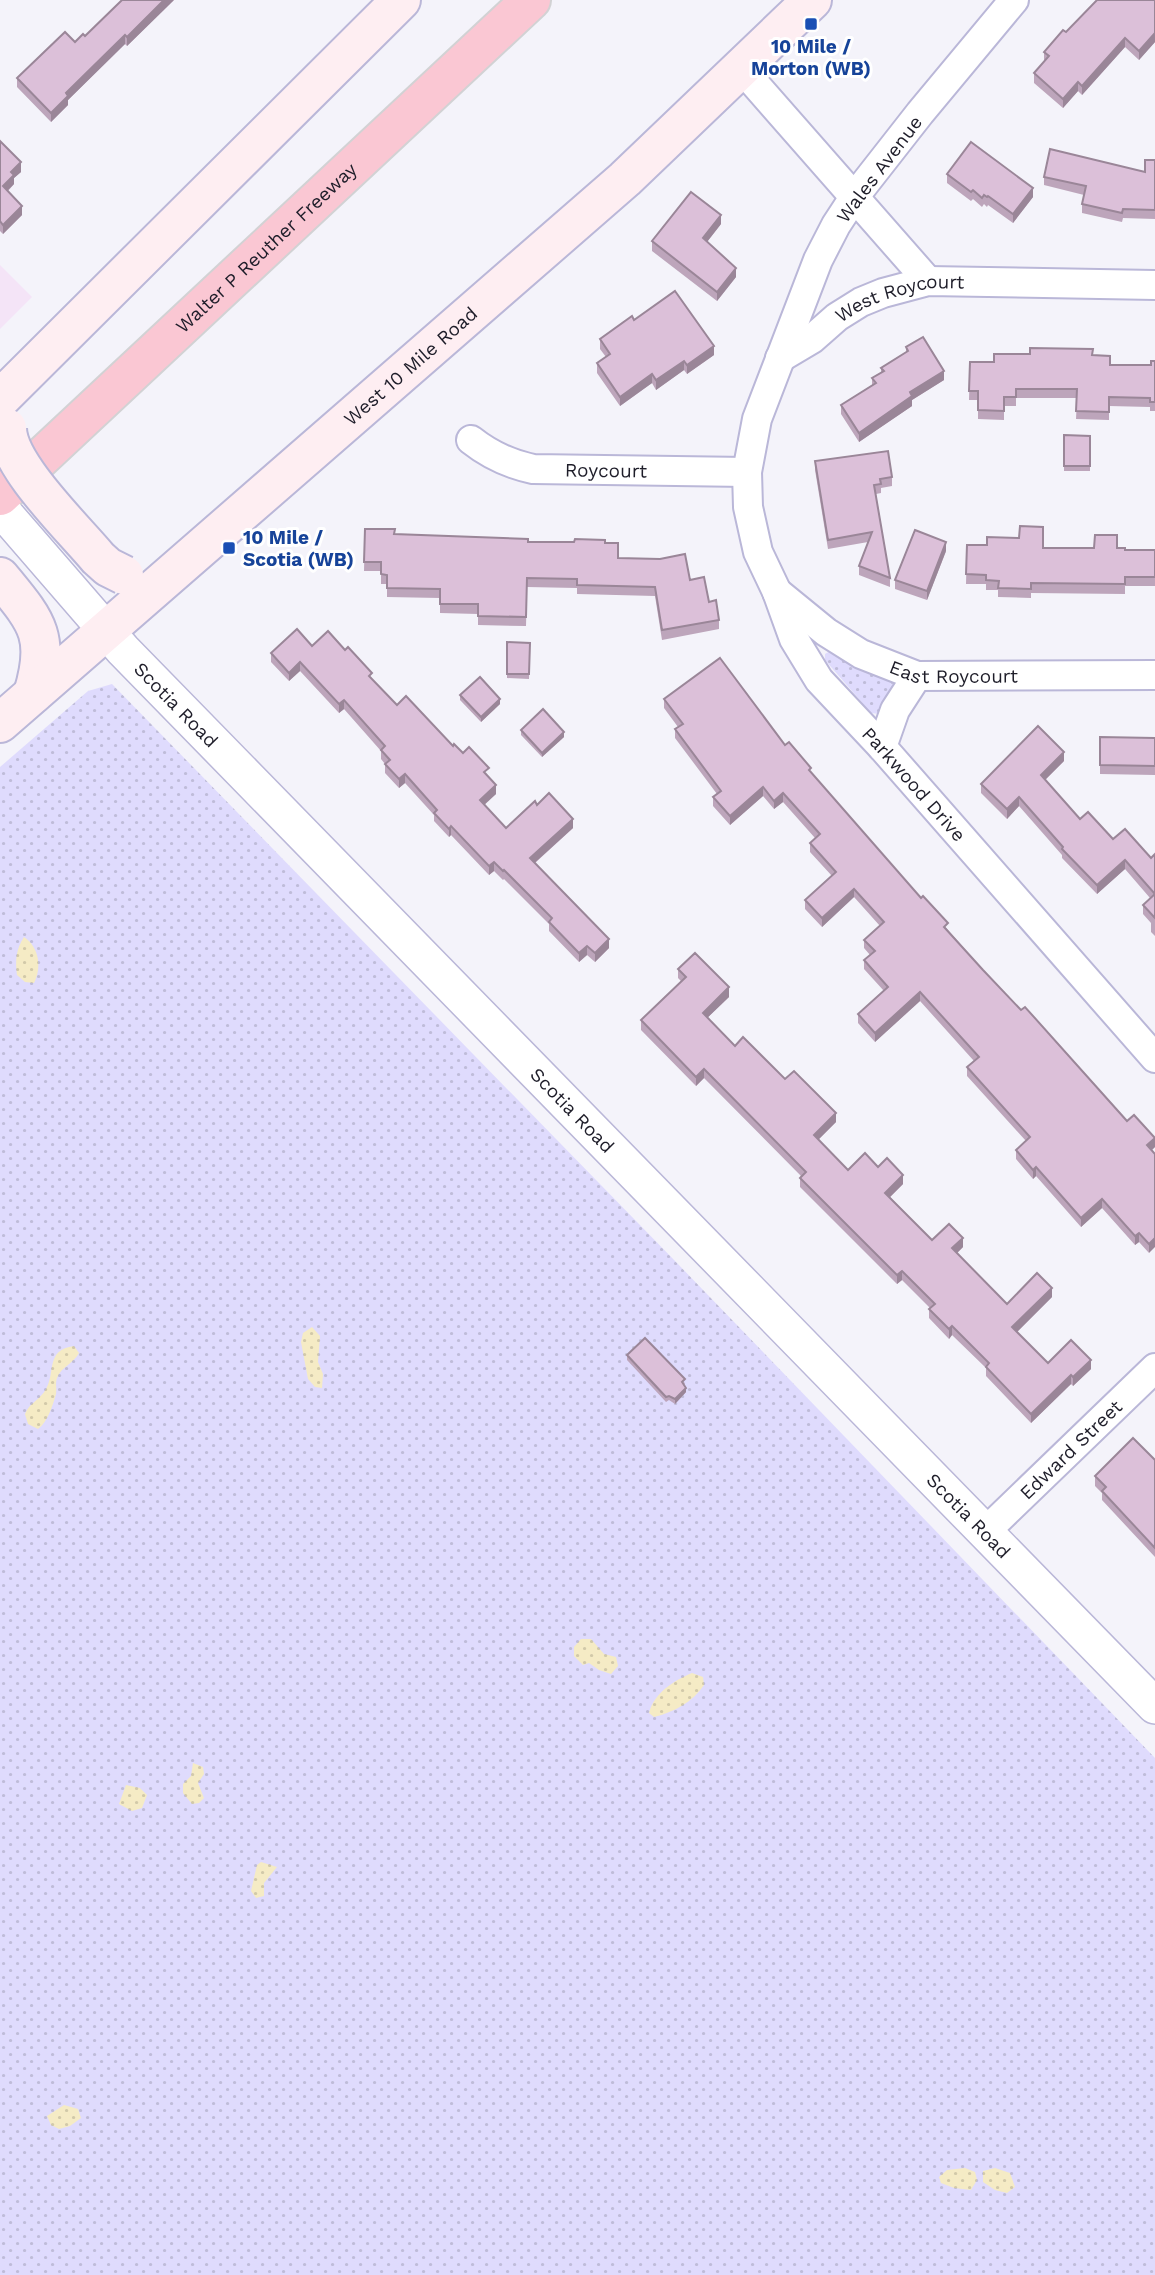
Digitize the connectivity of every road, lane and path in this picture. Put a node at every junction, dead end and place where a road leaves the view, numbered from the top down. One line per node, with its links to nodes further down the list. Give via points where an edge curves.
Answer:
1 (401, 0): 10 (main road)
2 (531, 0): 13 (highway, Walter P Reuther Freeway)
3 (812, 0): 5 (main road, West 10 Mile Road)
4 (1014, 0): 6 (street, Wales Avenue)
5 (741, 68): 6 (street); 16 (main road, West 10 Mile Road, via 625,179)
6 (855, 196): 7 (street); 9 (street, Wales Avenue, via 818,260)
7 (928, 281): 8 (street, West Roycourt); 9 (street, West Roycourt, via 861,302)
8 (1155, 285)
9 (780, 358): 12 (street, via 757,419)
10 (10, 400): 16 (main road, bridge, via 14,454 98,558 124,575)
11 (471, 440): 12 (street, Roycourt, via 499,459 533,469)
12 (747, 472): 17 (street, Parkwood Drive, via 748,506 758,552)
13 (0, 496)
14 (0, 508): 18 (street, Scotia Road)
15 (0, 578): 21 (main road, via 37,626 41,656)
16 (164, 579): 18 (main road, West 10 Mile Road)
17 (777, 592): 20 (street, East Roycourt, via 861,654); 23 (street, Parkwood Drive, via 805,660)
18 (96, 621): 21 (main road, West 10 Mile Road); 26 (street, Scotia Road)
19 (1155, 675): 20 (street, East Roycourt)
20 (917, 676): 23 (street, via 895,710)
21 (33, 694): 22 (main road, West 10 Mile Road)
22 (0, 723)
23 (883, 747): 24 (street, Parkwood Drive)
24 (1155, 1058)
25 (1155, 1368): 26 (street, Edward Street)
26 (985, 1531): 27 (street, Scotia Road)
27 (1155, 1706)

